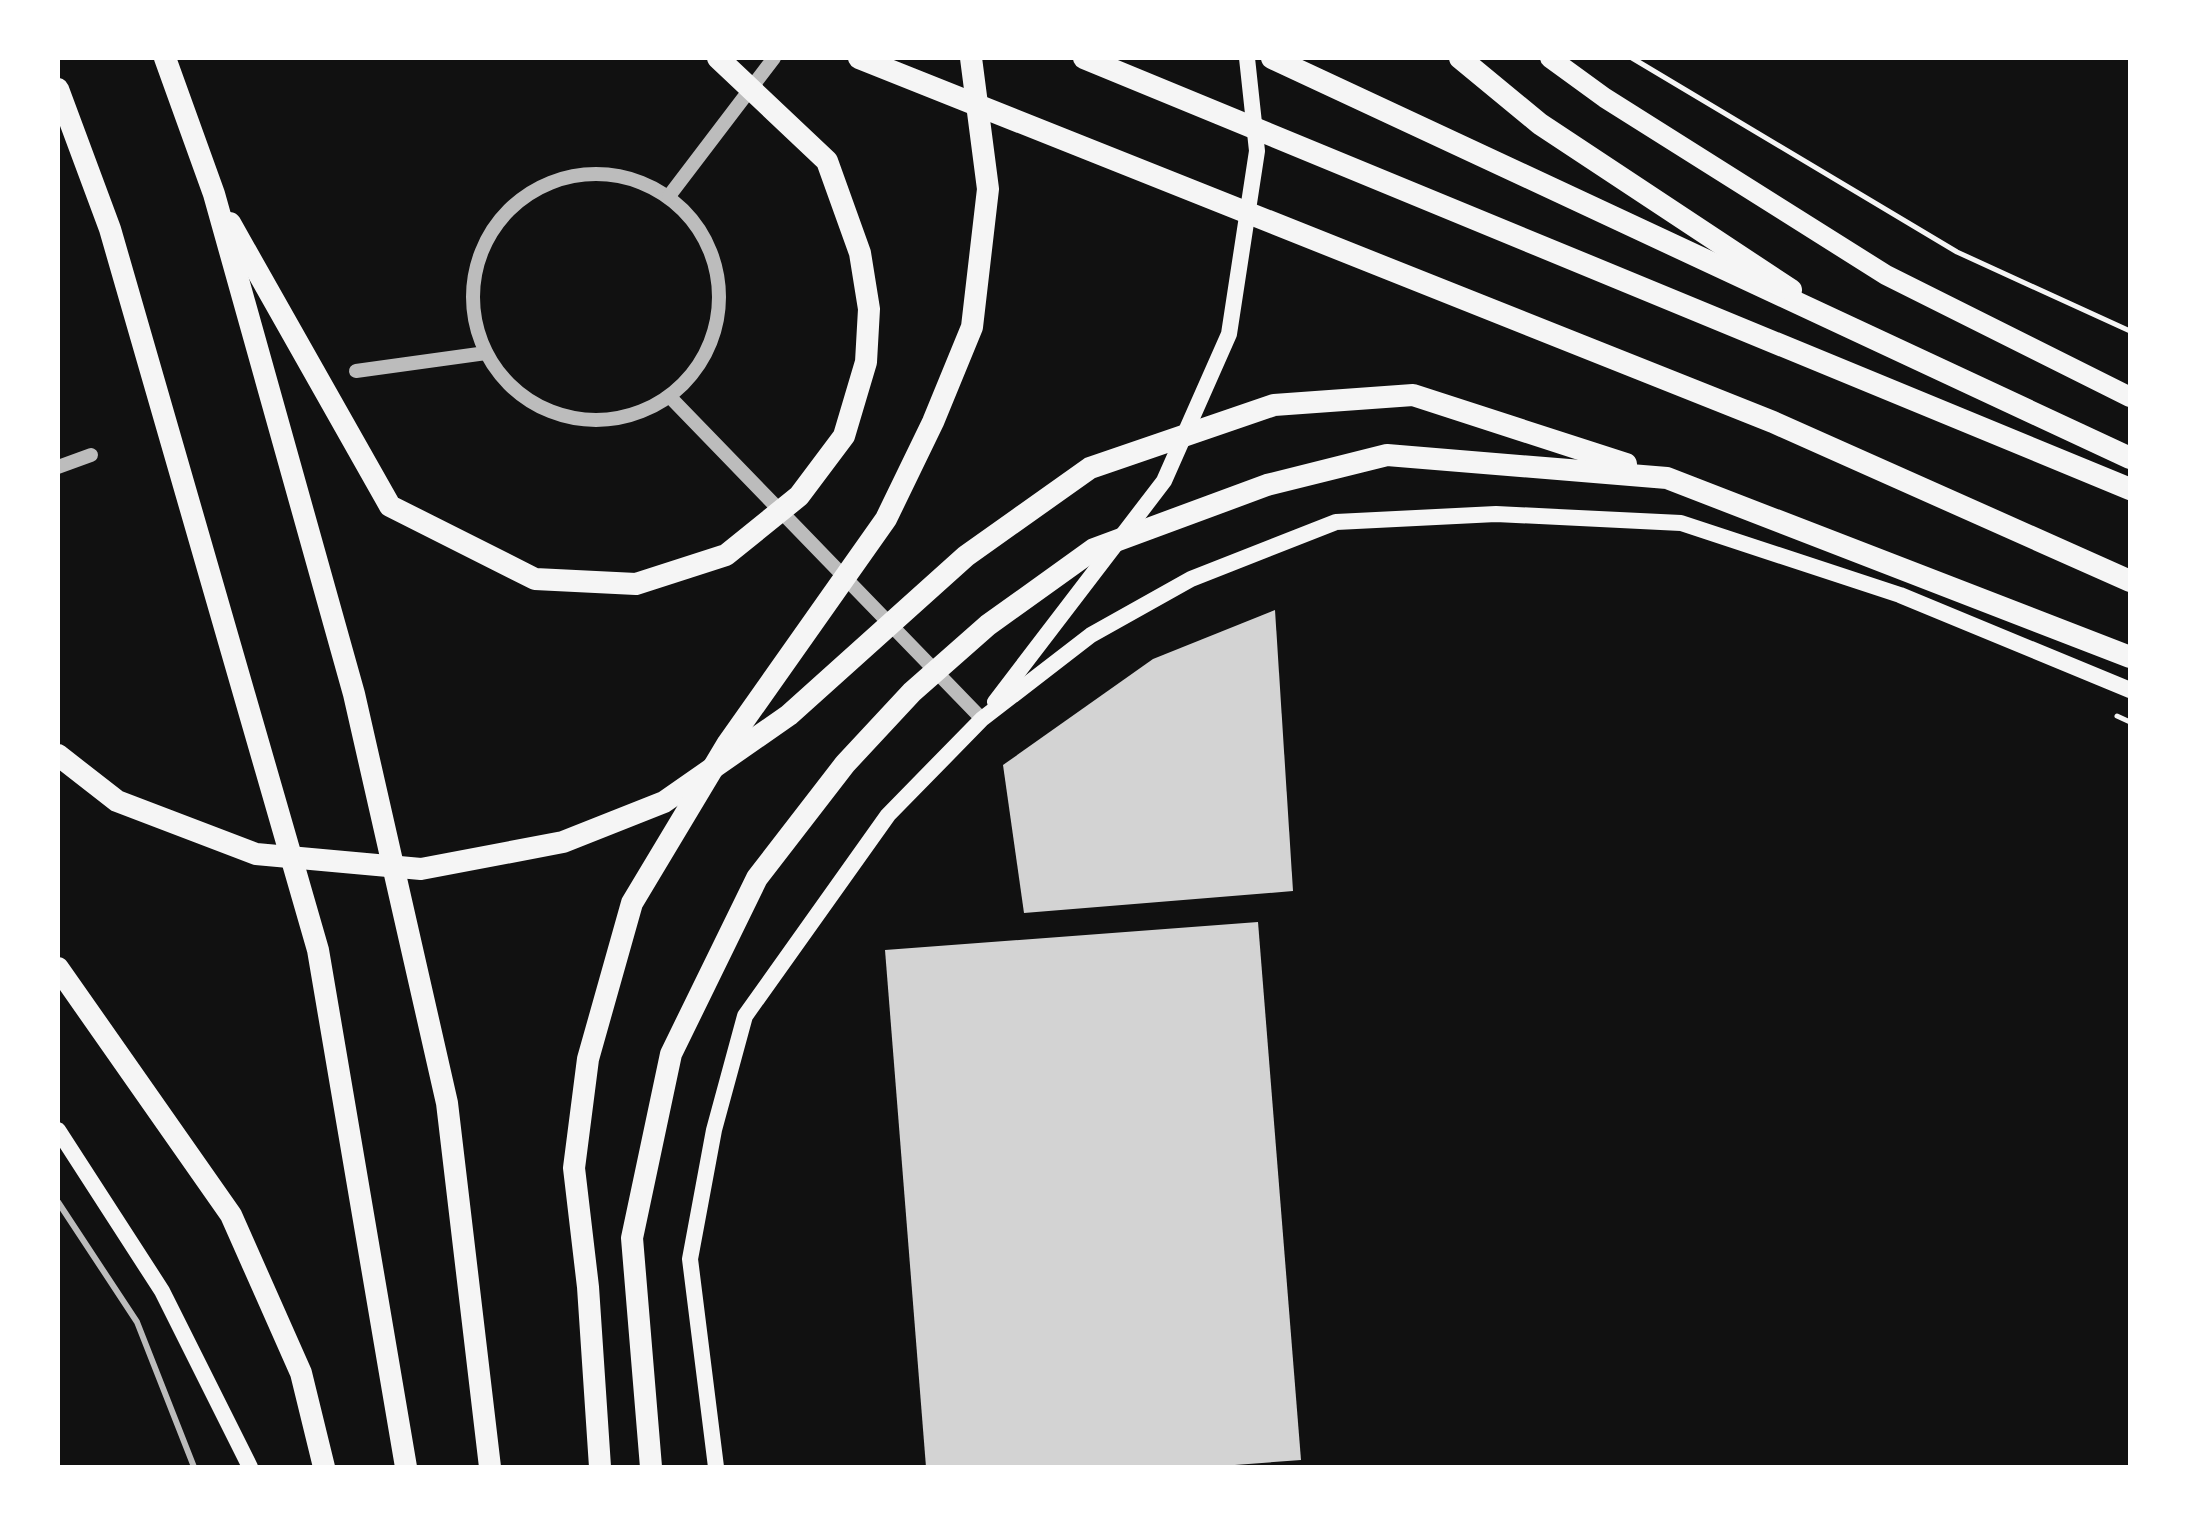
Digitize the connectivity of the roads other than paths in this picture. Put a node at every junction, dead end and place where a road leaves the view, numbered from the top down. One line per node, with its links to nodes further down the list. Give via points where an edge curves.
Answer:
1 (165, 58): 12 (highway)
2 (718, 58): 12 (highway, via 827,161 860,253 869,309 866,362 844,436 799,496 726,555 636,584 535,579 390,506)
3 (774, 58): 13 (street)
4 (859, 58): 24 (highway, via 1773,422)
5 (971, 58): 37 (highway, via 988,189 972,327 886,519 728,743 632,903 588,1059 574,1168)
6 (1084, 58): 23 (highway)
7 (1247, 58): 27 (main road, via 1257,151 1229,334 1164,481)
8 (1272, 58): 14 (highway)
9 (1460, 58): 14 (highway, via 1540,124)
10 (1550, 58): 18 (main road, via 1886,275)
11 (58, 89): 35 (highway, via 110,229 318,950)
12 (214, 194): 36 (highway, via 354,694 447,1103)
13 (669, 196): 15 (street, via 632,178 591,173 550,181 515,202 488,234 474,272 473,314); 17 (street, via 696,224 715,258 721,296 715,335 697,370)
14 (1856, 333): 20 (highway)
15 (486, 353): 16 (street); 17 (street, via 511,387 547,410 575,417 631,416)
16 (356, 371)
17 (670, 397): 27 (street)
18 (2130, 397)
19 (91, 455): 21 (street)
20 (2130, 458)
21 (58, 467)
22 (1667, 478): 25 (highway); 28 (highway, via 1413,395 1274,405 1090,468 966,556 789,715 664,802 563,842 421,869 256,854 117,801); 38 (highway, via 1387,455 1267,485 1094,549 988,625 912,692 845,764 757,878 671,1054 632,1238)
23 (2130, 489)
24 (2130, 581)
25 (2130, 657)
26 (2130, 690): 27 (main road, via 1900,595 1681,523 1496,514 1336,522 1191,579 1091,635)
27 (982, 719): 39 (main road, via 888,815 745,1016 714,1130 690,1259)
28 (58, 755)
29 (58, 968): 34 (highway, via 231,1215 301,1373)
30 (58, 1130): 33 (main road, via 162,1291)
31 (58, 1202): 32 (lane, via 137,1322)
32 (194, 1467)
33 (250, 1467)
34 (324, 1467)
35 (406, 1467)
36 (490, 1467)
37 (600, 1467)
38 (651, 1467)
39 (716, 1467)

